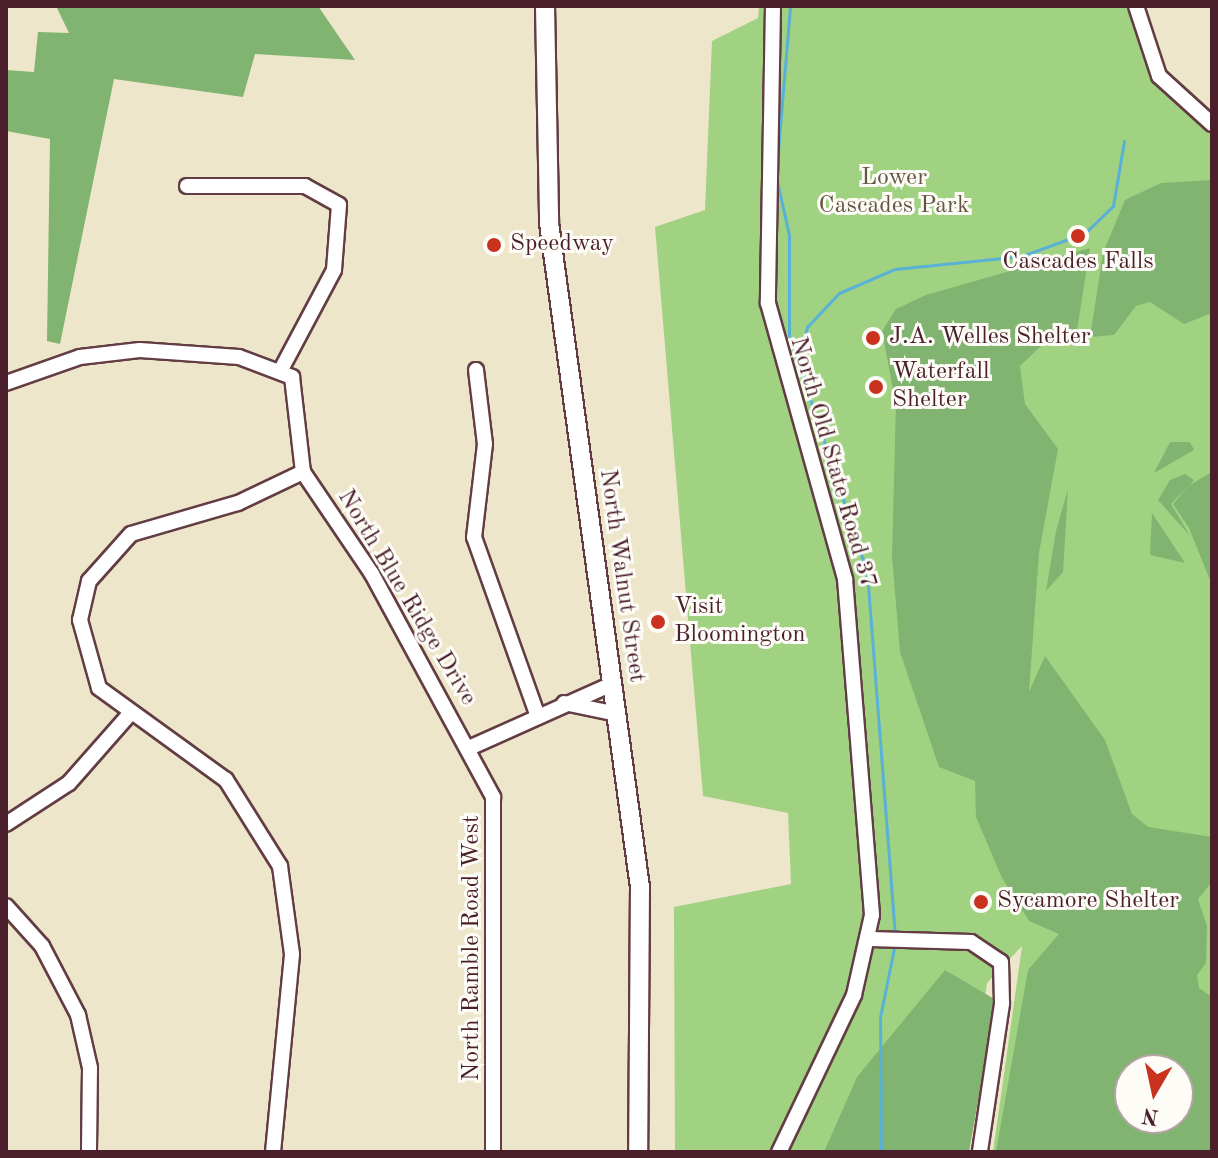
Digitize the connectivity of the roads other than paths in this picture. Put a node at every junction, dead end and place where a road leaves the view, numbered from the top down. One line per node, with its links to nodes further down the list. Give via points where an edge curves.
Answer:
1 (545, 6): 10 (main road, North Walnut Street, via 549,223)
2 (773, 6): 18 (street, North Old State Road 37, via 768,303 848,595 870,837)
3 (1136, 6): 4 (street, via 1159,76)
4 (1212, 124)
5 (187, 186): 6 (street, via 305,186 339,205 334,270)
6 (282, 368): 8 (street, via 216,353 132,350 80,357); 9 (street, via 296,389)
7 (476, 370): 14 (street, via 485,444 474,537)
8 (6, 383)
9 (303, 472): 13 (street, via 238,503 143,528 103,559 84,595 80,635 99,688); 15 (street, North Blue Ridge Drive, via 372,574)
10 (612, 684): 11 (street); 12 (main road, North Walnut Street)
11 (564, 702): 12 (street); 14 (street)
12 (617, 714): 22 (main road, North Walnut Street, via 643,938)
13 (129, 715): 16 (street, via 69,783); 20 (street, via 226,780 280,866 292,954)
14 (538, 717): 15 (street)
15 (469, 748): 21 (street, North Ramble Road West, via 495,813)
16 (6, 824)
17 (6, 906): 19 (street, via 42,946 78,1015 90,1068)
18 (870, 939): 23 (street, North Old State Road 37, via 854,995); 24 (street, via 971,942 1001,962 1002,1004)
19 (89, 1152)
20 (273, 1152)
21 (493, 1152)
22 (638, 1152)
23 (779, 1152)
24 (980, 1152)

